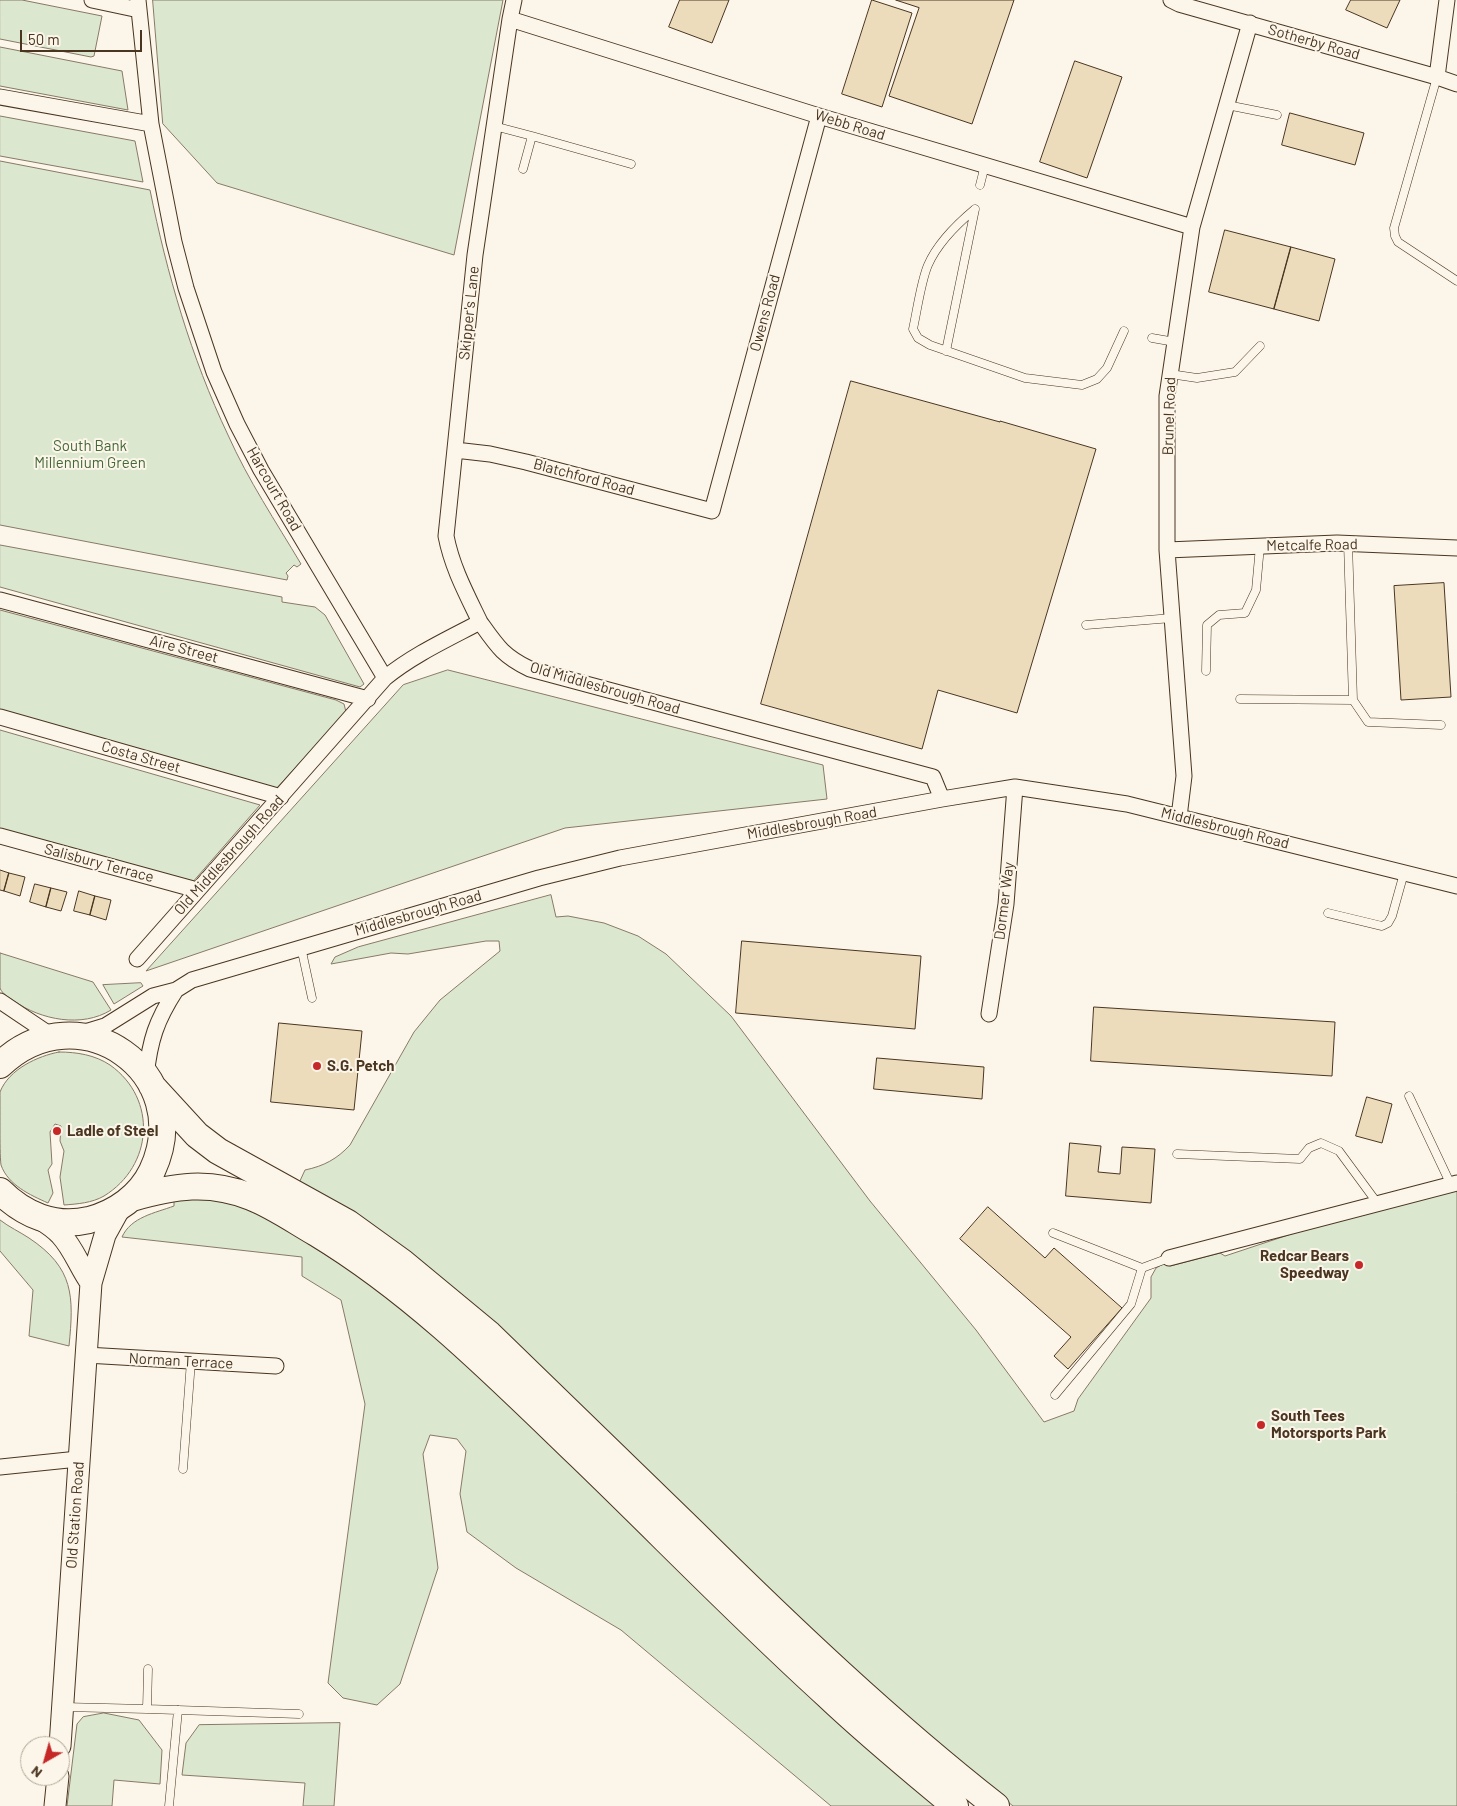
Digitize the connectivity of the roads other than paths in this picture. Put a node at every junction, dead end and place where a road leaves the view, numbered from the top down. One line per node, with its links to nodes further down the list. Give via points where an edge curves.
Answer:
1 (92, 0): 5 (street)
2 (514, 0): 6 (street, Skipper's Lane)
3 (1171, 0): 7 (street, Sotherby Road)
4 (1447, 0): 8 (street)
5 (138, 5): 14 (street)
6 (510, 19): 13 (street, Webb Road); 15 (street, Skipper's Lane)
7 (1250, 23): 8 (street, Sotherby Road); 11 (street, Brunel Road)
8 (1437, 77): 9 (street, Sotherby Road); 22 (lane, via 1394,228 1398,242)
9 (1457, 84)
10 (0, 97): 14 (street)
11 (1227, 104): 12 (lane); 21 (street, Brunel Road)
12 (1277, 115)
13 (819, 116): 18 (street, Webb Road); 30 (street, Owens Road)
14 (151, 124): 40 (street, Harcourt Road, via 174,242 214,372 261,470)
15 (494, 126): 16 (lane); 29 (street, Skipper's Lane, via 475,255)
16 (532, 136): 17 (lane); 19 (lane)
17 (631, 164)
18 (985, 165): 20 (lane); 21 (street, Webb Road)
19 (523, 169)
20 (980, 185)
21 (1192, 226): 25 (street, Brunel Road)
22 (1457, 281)
23 (1124, 331): 27 (lane, via 1108,368 1097,379 1082,385 1025,378)
24 (1152, 338): 25 (lane)
25 (1175, 342): 28 (street, Brunel Road)
26 (1260, 346): 28 (lane, via 1236,372 1197,378)
27 (946, 350): 27 (lane, via 975,208 941,242 928,265 913,329 918,338)
28 (1170, 374): 34 (street, Brunel Road, via 1167,396)
29 (456, 450): 30 (street, Blatchford Road, via 526,462); 37 (street, Skipper's Lane, via 446,536 458,578)
30 (712, 511)
31 (1348, 544): 32 (street, Metcalfe Road); 33 (street, Metcalfe Road); 43 (lane)
32 (1260, 546): 34 (street, Metcalfe Road); 39 (lane, via 1256,590 1245,613 1219,615 1206,626)
33 (1457, 548)
34 (1167, 550): 36 (street, Brunel Road)
35 (0, 600): 41 (street, Aire Street)
36 (1172, 618): 38 (lane); 49 (street, Brunel Road, via 1184,776)
37 (480, 622): 40 (street, Old Middlesbrough Road, via 420,654); 48 (street, Old Middlesbrough Road, via 498,648 513,661 530,669 933,777)
38 (1086, 625)
39 (1206, 670)
40 (385, 678): 41 (street, Old Middlesbrough Road)
41 (368, 699): 47 (street, Old Middlesbrough Road)
42 (1240, 699): 43 (lane)
43 (1354, 700): 45 (lane, via 1368,722)
44 (0, 717): 47 (street, Costa Street)
45 (1441, 725)
46 (1015, 788): 48 (street, Middlesbrough Road); 49 (street, Middlesbrough Road, via 1127,804); 60 (street, Dormer Way, via 1006,904)
47 (281, 797): 53 (street, Old Middlesbrough Road)
48 (942, 799): 55 (street, Middlesbrough Road, via 620,858)
49 (1179, 817): 51 (street, Middlesbrough Road)
50 (0, 836): 53 (street, Salisbury Terrace)
51 (1404, 873): 52 (street, Middlesbrough Road); 54 (lane, via 1388,923 1382,926)
52 (1457, 886)
53 (197, 890): 56 (street, Old Middlesbrough Road)
54 (1328, 913)
55 (301, 946): 57 (street, Middlesbrough Road, via 192,980); 58 (lane)
56 (137, 958)
57 (176, 990): 61 (street, Middlesbrough Road, via 153,996 105,1026); 63 (street, Middlesbrough Road, via 155,1028 150,1046)
58 (312, 998)
59 (0, 1001): 61 (street)
60 (988, 1014)
61 (64, 1036): 62 (highway, via 29,1043); 63 (highway, via 99,1040 120,1050 139,1066)
62 (0, 1065)
63 (149, 1081): 68 (highway, via 161,1109 163,1133 158,1158 148,1180); 92 (highway, via 197,1135 218,1151 348,1223 448,1298 490,1334 847,1680)
64 (1409, 1096): 66 (lane)
65 (1177, 1154): 69 (lane, via 1300,1159 1309,1148 1321,1143 1340,1152)
66 (1454, 1184): 69 (street)
67 (0, 1191): 70 (highway, via 13,1204)
68 (127, 1202): 70 (highway, via 102,1216 81,1222 58,1222); 74 (main road, Old Station Road, via 105,1235); 91 (highway, via 182,1186 215,1186 251,1197 349,1253 409,1297 471,1351 816,1685)
69 (1378, 1204): 72 (street)
70 (37, 1217): 74 (main road, via 68,1243)
71 (1053, 1233): 73 (lane)
72 (1169, 1258): 73 (lane)
73 (1142, 1268): 78 (lane, via 1131,1304)
74 (90, 1283): 75 (main road, Old Station Road)
75 (86, 1355): 76 (street, Norman Terrace); 79 (main road, Old Station Road)
76 (192, 1361): 77 (street, Norman Terrace); 81 (lane)
77 (276, 1366)
78 (1055, 1395)
79 (78, 1459): 80 (street); 83 (main road, Old Station Road)
80 (0, 1468)
81 (183, 1469)
82 (148, 1669): 84 (lane)
83 (62, 1707): 84 (lane); 87 (main road, Old Station Road)
84 (147, 1708): 85 (lane)
85 (178, 1710): 86 (lane); 90 (lane)
86 (299, 1714)
87 (61, 1736)
88 (57, 1786): 89 (main road)
89 (55, 1806)
90 (169, 1806)
91 (955, 1806)
92 (996, 1806)

